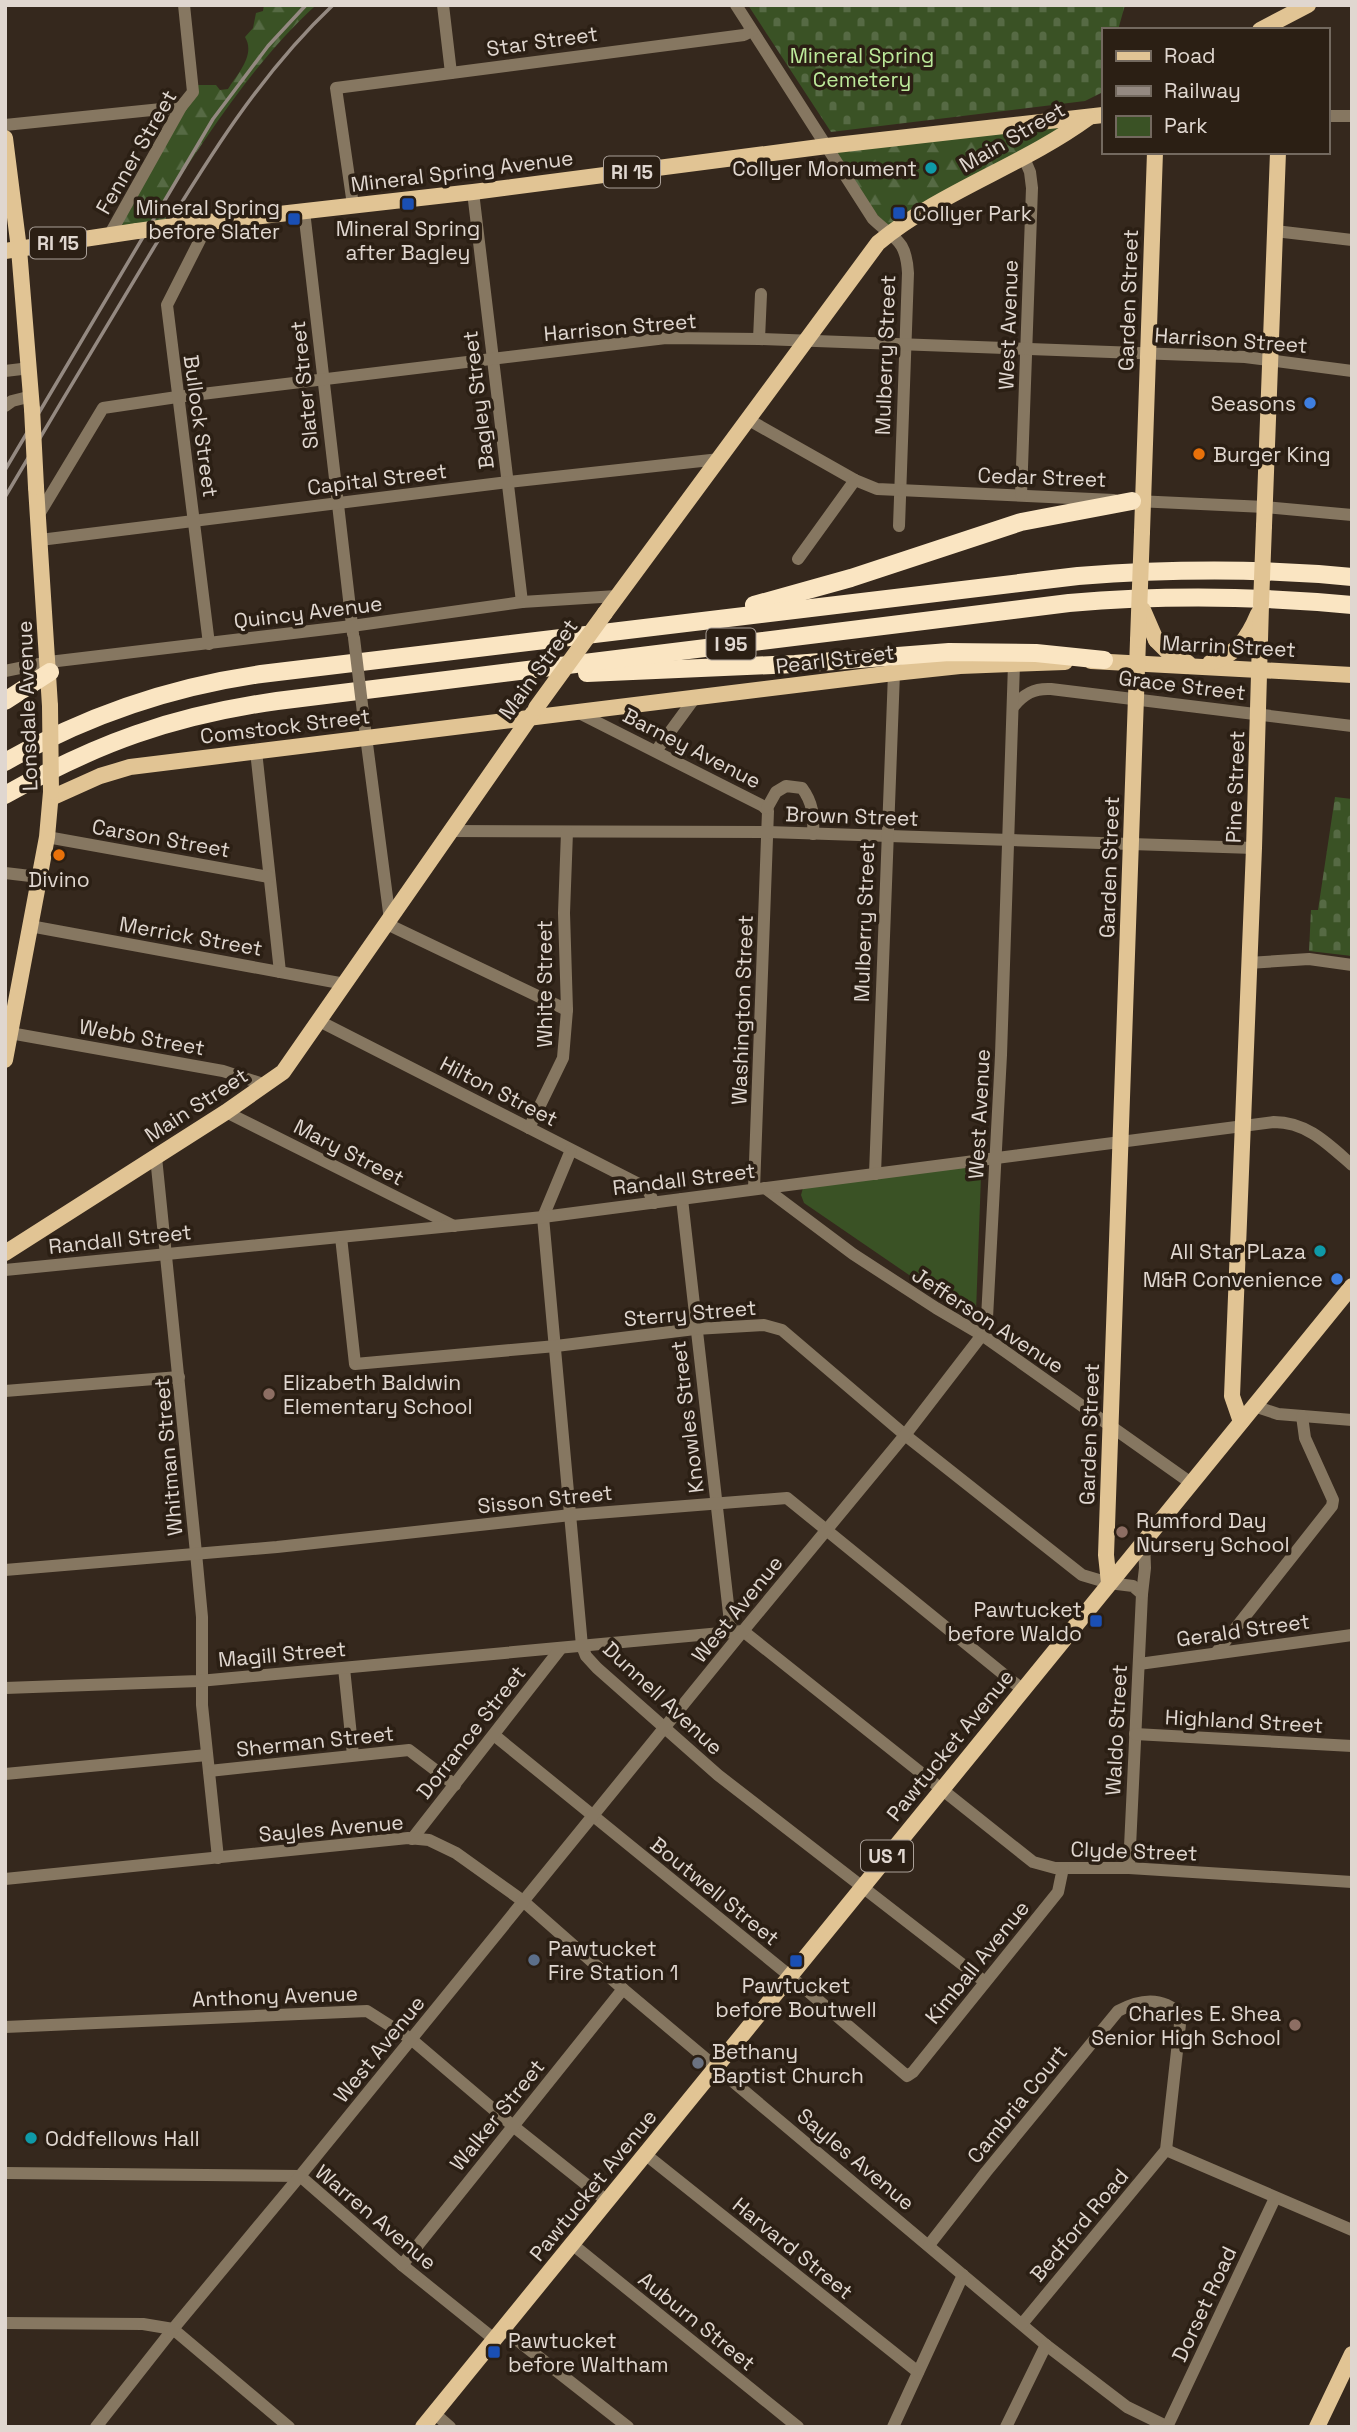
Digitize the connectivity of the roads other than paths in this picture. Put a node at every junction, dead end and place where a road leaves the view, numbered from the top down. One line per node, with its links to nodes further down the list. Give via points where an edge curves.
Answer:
1 (184, 5): 9 (street, Fenner Street, via 193,92)
2 (443, 5): 8 (street)
3 (736, 5): 7 (street, Mulberry Street)
4 (1271, 5): 6 (main road)
5 (1308, 5): 6 (main road)
6 (1269, 28)
7 (752, 31): 8 (street, Star Street); 15 (street, Mulberry Street)
8 (451, 73): 20 (street, Star Street, via 336,88)
9 (181, 107): 13 (street); 25 (street, Fenner Street)
10 (1099, 113): 15 (main road, Mineral Spring Avenue / RI 15); 18 (main road, Main Street)
11 (1329, 116): 12 (street)
12 (1352, 116)
13 (5, 125)
14 (5, 138): 27 (main road, Lonsdale Avenue)
15 (827, 146): 19 (main road, Mineral Spring Avenue / RI 15); 24 (street, Mulberry Street, via 873,219)
16 (1155, 154): 33 (main road, Garden Street)
17 (1278, 154): 23 (main road)
18 (1024, 158): 24 (main road, Main Street); 32 (street, West Avenue, via 1032,188)
19 (473, 192): 20 (main road, Mineral Spring Avenue / RI 15); 34 (street, Bagley Street)
20 (354, 205): 21 (main road, Mineral Spring Avenue / RI 15)
21 (304, 211): 22 (main road, Mineral Spring Avenue / RI 15); 39 (street, Slater Street)
22 (209, 222): 25 (main road, Mineral Spring Avenue / RI 15, bridge); 40 (street, Bullock Street, via 167,305)
23 (1275, 231): 26 (street); 35 (main road)
24 (890, 233): 30 (main road, Main Street); 31 (street, Mulberry Street, via 901,242 907,262)
25 (110, 234): 27 (main road, Mineral Spring Avenue / RI 15)
26 (1352, 240)
27 (12, 250): 36 (main road, Lonsdale Avenue)
28 (761, 294): 29 (street)
29 (759, 339): 30 (street, Harrison Street); 34 (street, Harrison Street, via 666,338)
30 (807, 341): 31 (street, Harrison Street); 43 (main road, Main Street)
31 (905, 345): 32 (street, Harrison Street); 47 (street, Mulberry Street)
32 (1026, 349): 33 (street, Harrison Street); 48 (street, West Avenue)
33 (1147, 354): 35 (street, Harrison Street); 49 (main road, Garden Street)
34 (493, 358): 39 (street, Harrison Street); 46 (street, Bagley Street)
35 (1270, 360): 37 (street, Harrison Street); 51 (main road)
36 (30, 368): 38 (street); 41 (main road, Lonsdale Avenue)
37 (1352, 370)
38 (5, 371)
39 (322, 380): 40 (street, Harrison Street); 50 (street, Slater Street)
40 (177, 397): 53 (street, Harrison Street, via 103,408); 54 (street, Bullock Street)
41 (32, 403): 42 (street, via 12,401); 53 (main road, Lonsdale Avenue, bridge)
42 (5, 406)
43 (749, 419): 44 (main road, Main Street); 45 (street, Cedar Street)
44 (720, 459): 46 (street, Capital Street); 60 (main road, Main Street)
45 (855, 480): 47 (street, Cedar Street); 57 (street)
46 (508, 482): 50 (street, Capital Street); 62 (street, Bagley Street)
47 (900, 492): 48 (street, Cedar Street); 55 (street, Mulberry Street)
48 (1021, 495): 49 (street, Cedar Street)
49 (1137, 501): 51 (street, Cedar Street); 59 (main road, Garden Street, bridge, via 1142,533); 65 (highway, via 1021,522 843,580)
50 (337, 503): 54 (street, Capital Street); 66 (street, Slater Street)
51 (1265, 507): 52 (street, Cedar Street); 67 (main road, bridge, via 1261,605)
52 (1352, 515)
53 (38, 516): 56 (main road, Lonsdale Avenue)
54 (195, 520): 56 (street, Capital Street); 68 (street, Bullock Street)
55 (899, 526)
56 (40, 540): 73 (main road, Lonsdale Avenue)
57 (798, 559)
58 (1352, 577): 65 (highway, I 95, via 1237,570 1118,572)
59 (1140, 594): 70 (main road, Garden Street, bridge); 72 (main road, bridge, via 1156,640 1174,656)
60 (617, 596): 62 (street, Quincy Avenue); 83 (main road, Main Street, bridge)
61 (1310, 601): 63 (highway, I 95); 64 (highway); 78 (highway, I 95, via 1184,597 1069,603)
62 (522, 602): 66 (street, Quincy Avenue)
63 (1352, 605)
64 (1352, 618)
65 (689, 622): 90 (highway, I 95, via 221,680 114,710)
66 (353, 632): 68 (street, Quincy Avenue); 87 (street, Slater Street, bridge)
67 (1252, 642): 72 (main road); 74 (main road, Pine Street)
68 (209, 644): 73 (street, Quincy Avenue)
69 (1104, 660): 70 (main road, Marrin Street); 71 (main road, Pearl Street); 78 (highway, via 949,652)
70 (1138, 662): 72 (main road, Marrin Street); 79 (main road, Garden Street)
71 (1014, 664): 76 (main road, Pearl Street); 82 (street, West Avenue)
72 (1198, 666): 74 (main road, Marrin Street)
73 (49, 667): 75 (street, Quincy Avenue); 81 (highway); 92 (main road, Lonsdale Avenue, bridge)
74 (1259, 669): 77 (main road, Marrin Street); 85 (main road, Pine Street)
75 (5, 671)
76 (894, 673): 80 (main road, Pearl Street); 98 (street, Mulberry Street)
77 (1352, 675)
78 (458, 678): 91 (highway, I 95, via 201,715 105,744)
79 (1136, 698): 82 (street, Grace Street, via 1038,688); 85 (street, Grace Street); 101 (main road, Garden Street)
80 (694, 699): 84 (main road, Pearl Street); 89 (street)
81 (5, 701)
82 (1013, 706): 100 (street, West Avenue)
83 (533, 712): 84 (main road, Pearl Street); 87 (main road, Comstock Street); 94 (main road, Main Street)
84 (577, 712): 89 (street, Barney Avenue)
85 (1258, 715): 86 (street, Grace Street); 102 (main road, Pine Street)
86 (1352, 726)
87 (365, 728): 88 (main road, Comstock Street); 106 (street, Slater Street)
88 (256, 751): 92 (main road, Comstock Street, via 130,767); 105 (street)
89 (656, 751): 93 (street, Barney Avenue)
90 (5, 762)
91 (5, 795)
92 (51, 795): 99 (main road, Lonsdale Avenue)
93 (766, 808): 96 (street, Barney Avenue); 97 (street, via 786,786 802,788 814,816)
94 (449, 831): 95 (street, Brown Street); 107 (main road, Main Street)
95 (567, 832): 96 (street, Brown Street); 115 (street, White Street)
96 (768, 832): 97 (street, Brown Street); 129 (street, Washington Street)
97 (813, 834): 98 (street, Brown Street)
98 (887, 836): 100 (street, Brown Street); 128 (street, Mulberry Street)
99 (47, 837): 104 (main road, Lonsdale Avenue); 105 (street, Carson Street)
100 (1009, 840): 101 (street, Brown Street); 126 (street, West Avenue)
101 (1130, 843): 102 (street, Brown Street); 123 (main road, Garden Street)
102 (1254, 848): 110 (main road, Pine Street)
103 (5, 873): 104 (street)
104 (39, 877): 109 (main road, Lonsdale Avenue)
105 (269, 877): 112 (street)
106 (386, 888): 107 (street); 108 (street, Slater Street)
107 (404, 898): 108 (main road, Main Street)
108 (388, 922): 113 (main road, Main Street); 115 (street)
109 (30, 926): 112 (street, Merrick Street); 114 (main road, Lonsdale Avenue)
110 (1248, 963): 111 (street, via 1309,959); 121 (main road, Pine Street)
111 (1352, 965)
112 (280, 972): 113 (street, Merrick Street)
113 (345, 984): 116 (main road, Main Street)
114 (11, 997): 117 (main road, Lonsdale Avenue)
115 (567, 1010): 122 (street, White Street, via 564,1058)
116 (319, 1021): 119 (main road, Main Street, via 290,1063); 122 (street, Hilton Street)
117 (10, 1033): 118 (main road, Lonsdale Avenue); 119 (street, Webb Street, via 223,1071)
118 (5, 1060)
119 (266, 1085): 120 (main road, Main Street)
120 (226, 1112): 125 (main road, Main Street); 133 (street, Mary Street)
121 (1243, 1125): 123 (street, Randall Street); 127 (street, Randall Street, via 1298,1125); 147 (main road, Pine Street, via 1232,1396)
122 (529, 1128): 124 (street, Hilton Street)
123 (1119, 1142): 126 (street, Randall Street); 148 (main road, Garden Street)
124 (572, 1150): 131 (street, Hilton Street, via 639,1184); 132 (street, Dunnell Avenue)
125 (156, 1157): 135 (main road, Main Street); 136 (street, Whitman Street)
126 (995, 1158): 128 (street, Randall Street); 140 (street, West Avenue, via 987,1318)
127 (1352, 1165)
128 (875, 1174): 129 (street, Randall Street)
129 (760, 1189): 130 (street, Randall Street); 140 (street, Jefferson Avenue)
130 (682, 1199): 131 (street, Randall Street); 139 (street, Knowles Street)
131 (654, 1203): 132 (street, Randall Street)
132 (543, 1217): 133 (street, Randall Street); 141 (street, Dunnell Avenue)
133 (455, 1226): 134 (street, Randall Street)
134 (341, 1237): 136 (street, Randall Street); 141 (street, Sterry Street, via 355,1364)
135 (9, 1248)
136 (168, 1254): 137 (street, Randall Street); 142 (street, Whitman Street)
137 (5, 1270)
138 (1352, 1286): 144 (main road, Pawtucket Avenue / US 1)
139 (695, 1329): 141 (street, Sterry Street); 149 (street, Sterry Street, via 764,1325 782,1330); 151 (street, Knowles Street)
140 (982, 1335): 148 (street, Jefferson Avenue); 149 (street, West Avenue)
141 (556, 1346): 152 (street, Dunnell Avenue)
142 (179, 1377): 143 (street); 155 (street, Whitman Street)
143 (5, 1391)
144 (1254, 1406): 145 (street); 147 (main road, Pawtucket Avenue / US 1)
145 (1302, 1416): 146 (street); 163 (street, via 1305,1438 1332,1506)
146 (1352, 1420)
147 (1241, 1422): 150 (main road, Pawtucket Avenue / US 1)
148 (1110, 1426): 150 (street, Jefferson Avenue); 157 (main road, Garden Street)
149 (905, 1435): 153 (street, West Avenue); 157 (street, Sterry Street, via 1082,1576)
150 (1191, 1483): 154 (main road, Pawtucket Avenue / US 1)
151 (716, 1503): 152 (street, Sisson Street); 153 (street, Sisson Street, via 787,1498); 159 (street, Knowles Street)
152 (571, 1516): 155 (street, Sisson Street); 161 (street, Dunnell Avenue)
153 (826, 1530): 159 (street, West Avenue); 168 (street, Sisson Street)
154 (1144, 1540): 157 (main road, Pawtucket Avenue / US 1); 158 (street, Waldo Street)
155 (196, 1553): 156 (street, Sisson Street); 166 (street, Whitman Street)
156 (5, 1570)
157 (1109, 1583): 158 (street, via 1133,1586); 168 (main road, Pawtucket Avenue / US 1)
158 (1142, 1594): 164 (street, Waldo Street)
159 (737, 1631): 161 (street); 169 (street, West Avenue); 178 (street)
160 (1352, 1635): 163 (street, Gerald Street)
161 (583, 1646): 162 (street, Magill Street); 169 (street, Dunnell Avenue, via 597,1668)
162 (561, 1648): 165 (street, Magill Street); 171 (street, Dorrance Street)
163 (1216, 1653): 164 (street, Gerald Street)
164 (1139, 1664): 170 (street, Waldo Street)
165 (344, 1668): 166 (street, Magill Street); 174 (street)
166 (202, 1681): 167 (street, Magill Street); 173 (street, Whitman Street)
167 (5, 1688)
168 (1023, 1690): 178 (main road, Pawtucket Avenue / US 1)
169 (665, 1727): 179 (street, West Avenue); 186 (street, Dunnell Avenue, via 718,1775)
170 (1135, 1734): 172 (street, Highland Street); 183 (street, Waldo Street)
171 (494, 1735): 177 (street, Dorrance Street); 179 (street, Boutwell Street)
172 (1352, 1746)
173 (207, 1755): 175 (street, Whitman Street); 176 (street, Sherman Street)
174 (353, 1755): 175 (street, Sherman Street); 177 (street, Sherman Street, via 409,1751)
175 (209, 1771): 181 (street)
176 (5, 1774)
177 (455, 1785): 180 (street, Dorrance Street)
178 (941, 1790): 182 (street, Clyde Street, via 1033,1862); 186 (main road, Pawtucket Avenue / US 1)
179 (594, 1816): 187 (street, West Avenue); 188 (street, Boutwell Street)
180 (412, 1839): 181 (street, Sayles Avenue); 187 (street, Sayles Avenue, via 429,1840 456,1853)
181 (218, 1858): 184 (street, Sayles Avenue)
182 (1063, 1868): 183 (street, Clyde Street); 189 (street, Kimball Avenue, via 1058,1892)
183 (1129, 1868): 185 (street, Clyde Street)
184 (5, 1879)
185 (1352, 1882)
186 (862, 1887): 188 (main road, Pawtucket Avenue / US 1); 189 (street, Dunnell Avenue)
187 (523, 1902): 190 (street, Sayles Avenue); 192 (street, West Avenue)
188 (790, 1976): 193 (main road, Pawtucket Avenue / US 1); 194 (street, Boutwell Street, via 907,2076)
189 (985, 1982): 194 (street, Kimball Avenue)
190 (623, 1989): 193 (street, Sayles Avenue); 195 (street, Walker Street)
191 (5, 2026): 192 (street, Anthony Avenue, via 367,2011)
192 (411, 2039): 195 (street, Anthony Avenue); 199 (street, West Avenue)
193 (717, 2066): 197 (main road, Pawtucket Avenue / US 1); 204 (street, Sayles Avenue)
194 (910, 2073)
195 (513, 2126): 201 (street, Anthony Avenue); 205 (street, Walker Street)
196 (1166, 2150): 200 (street); 204 (street, Cambria Court, via 1181,2015 1158,2002 1134,2002 1118,2011); 208 (street, Bedford Road)
197 (645, 2154): 201 (main road, Pawtucket Avenue / US 1); 213 (street, Harvard Street)
198 (5, 2173): 199 (street, Warren Avenue)
199 (300, 2176): 205 (street, Warren Avenue); 209 (street, West Avenue)
200 (1275, 2197): 202 (street); 223 (street, Dorset Road)
201 (607, 2201): 203 (main road, Pawtucket Avenue / US 1)
202 (1352, 2230)
203 (572, 2244): 210 (main road, Pawtucket Avenue / US 1); 220 (street, Auburn Street)
204 (929, 2245): 206 (street, Sayles Avenue)
205 (402, 2265): 210 (street, Warren Avenue)
206 (963, 2275): 208 (street, Sayles Avenue); 213 (street)
207 (5, 2323): 209 (street, via 143,2324)
208 (1022, 2324): 211 (street, Sayles Avenue)
209 (173, 2329): 215 (street, West Avenue); 216 (street)
210 (498, 2334): 214 (main road, Pawtucket Avenue / US 1); 219 (street, Warren Avenue)
211 (1046, 2345): 222 (street); 223 (street, Sayles Avenue, via 1127,2407)
212 (1352, 2354): 224 (main road)
213 (918, 2372): 221 (street)
214 (434, 2413): 217 (main road, Pawtucket Avenue / US 1); 218 (street)
215 (96, 2427)
216 (289, 2427)
217 (423, 2427)
218 (450, 2427)
219 (628, 2427)
220 (798, 2427)
221 (893, 2427)
222 (1006, 2427)
223 (1167, 2427)
224 (1317, 2427)

